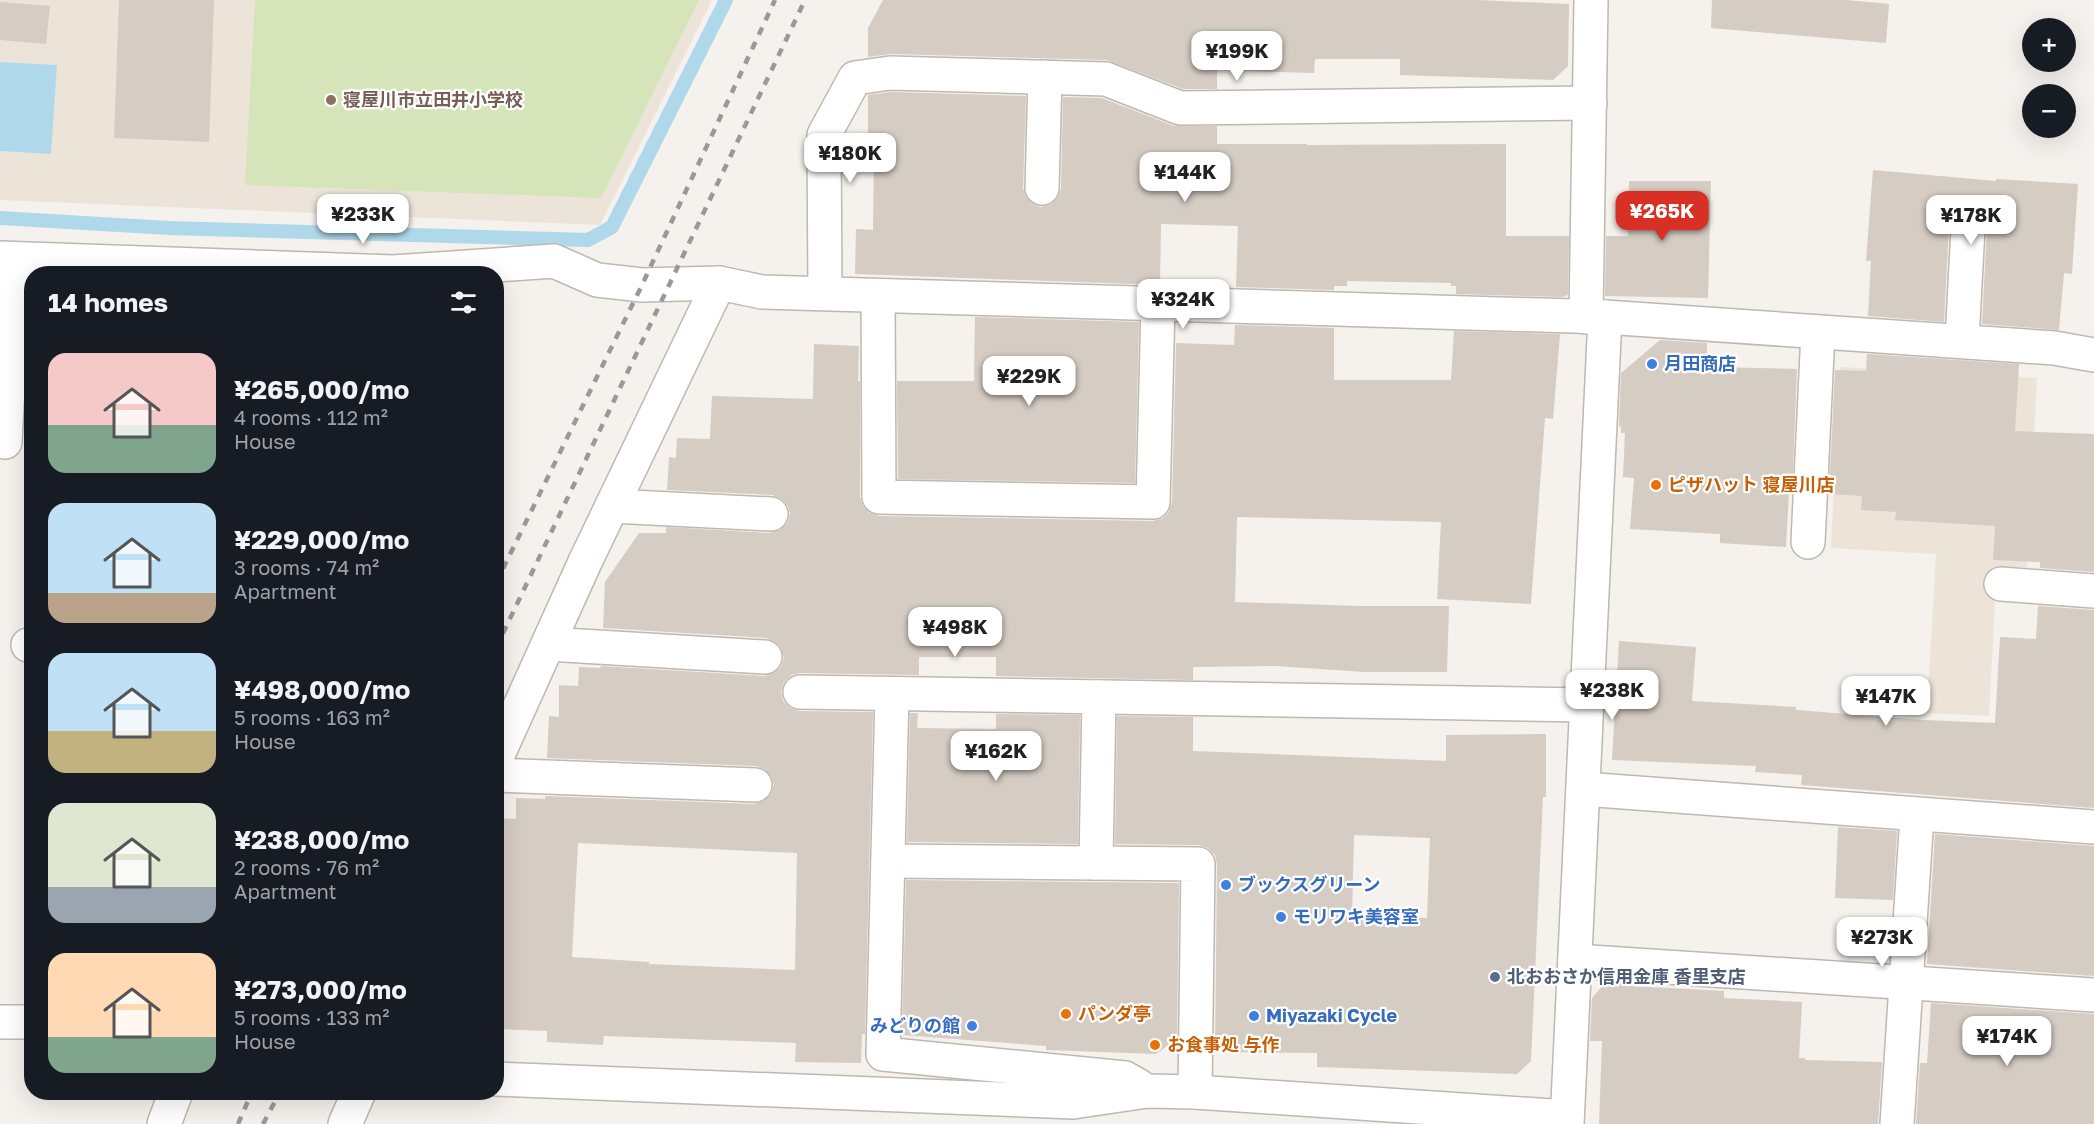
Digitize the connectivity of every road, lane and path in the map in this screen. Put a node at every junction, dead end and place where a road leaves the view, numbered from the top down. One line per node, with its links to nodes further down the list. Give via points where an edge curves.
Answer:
1 (1591, 0): 3 (street)
2 (1045, 77): 3 (street, via 1106,79 1180,108); 4 (street); 10 (street, via 890,73 855,78 824,135)
3 (1590, 103): 13 (street)
4 (1042, 188)
5 (1968, 228): 15 (street)
6 (8, 259): 7 (street); 17 (street)
7 (215, 266)
8 (481, 266): 9 (street, via 554,261 597,280 642,285)
9 (719, 283): 10 (street, via 762,292); 18 (street)
10 (825, 293): 11 (street)
11 (878, 296): 12 (street); 12 (street, via 879,497 1153,502)
12 (1158, 304): 13 (street)
13 (1595, 317): 14 (street); 28 (street)
14 (1818, 332): 15 (street); 20 (street)
15 (1962, 341): 16 (street)
16 (2094, 355)
17 (12, 443)
18 (612, 506): 19 (street); 23 (street)
19 (771, 514)
20 (1808, 542)
21 (2001, 584): 22 (street)
22 (2094, 591)
23 (548, 644): 24 (street); 29 (street)
24 (765, 657)
25 (800, 692): 26 (street)
26 (892, 694): 27 (street); 35 (street)
27 (1099, 697): 28 (street); 36 (street)
28 (1587, 705): 32 (street)
29 (504, 741)
30 (504, 776): 31 (street)
31 (755, 785)
32 (1583, 789): 33 (street); 37 (street)
33 (1917, 815): 34 (street); 38 (street)
34 (2094, 827)
35 (888, 861): 36 (street); 43 (street, via 883,1054 1125,1078)
36 (1096, 863): 44 (street, via 1198,864)
37 (1575, 961): 38 (street); 47 (street)
38 (1906, 983): 39 (street); 50 (street)
39 (2094, 995)
40 (0, 1022): 41 (street)
41 (24, 1022)
42 (504, 1079): 43 (street, via 1073,1102)
43 (1147, 1091): 44 (street)
44 (1195, 1092): 47 (street)
45 (173, 1100): 48 (street)
46 (356, 1100): 49 (street)
47 (1567, 1120)
48 (164, 1124)
49 (345, 1124)
50 (1897, 1124)

